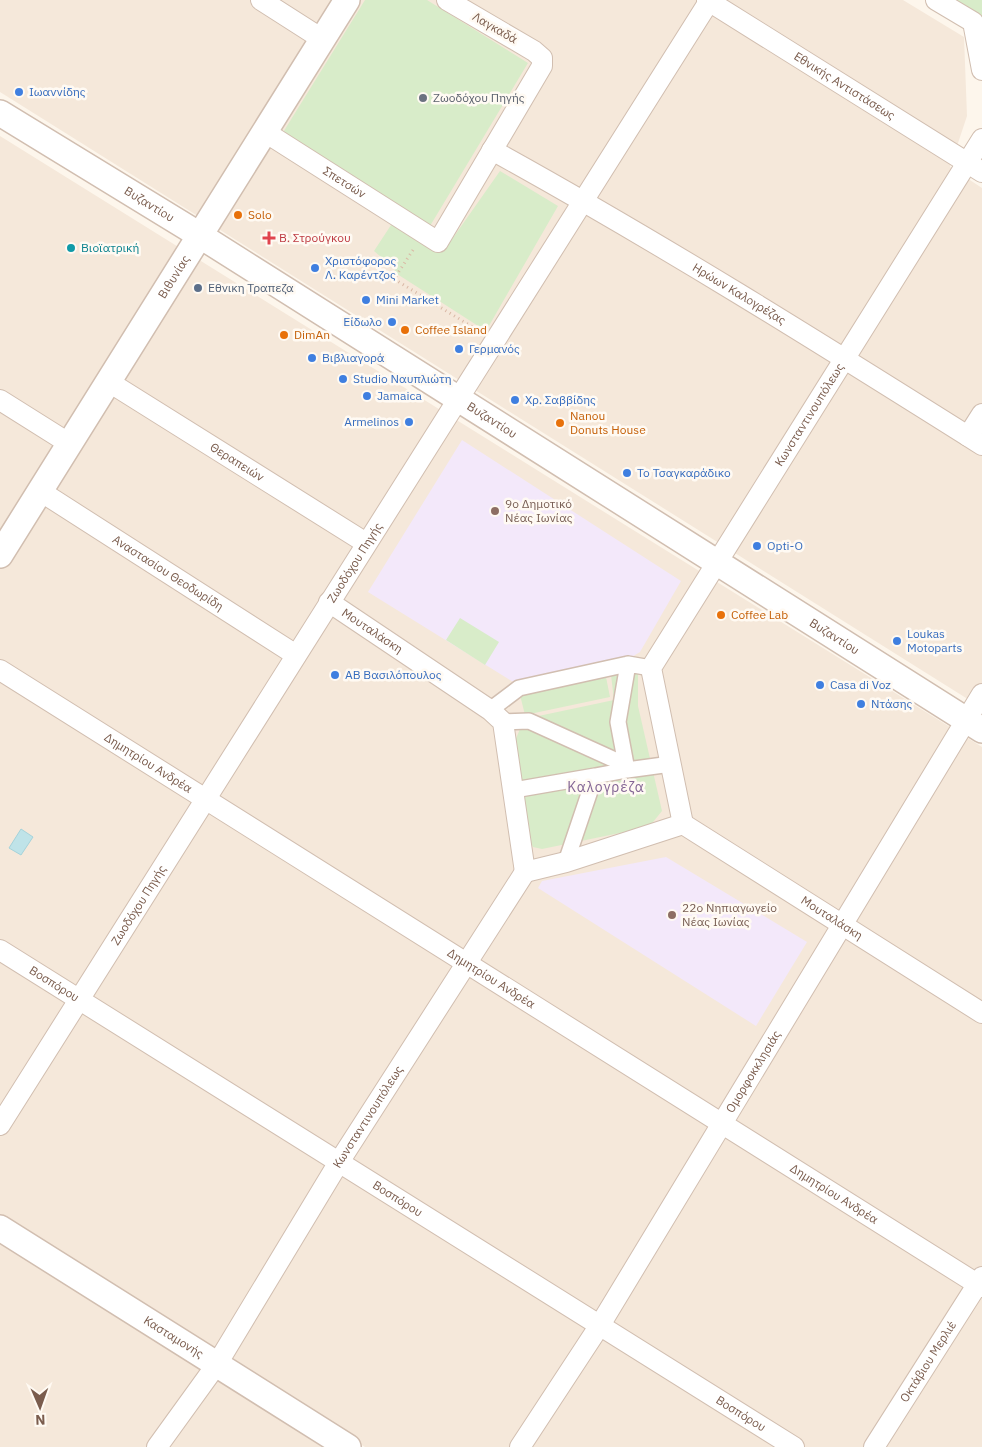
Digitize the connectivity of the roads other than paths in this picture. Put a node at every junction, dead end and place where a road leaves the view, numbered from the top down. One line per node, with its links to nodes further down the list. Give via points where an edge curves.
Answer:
1 (261, 0): 6 (street)
2 (347, 0): 6 (street, Βιθυνίας)
3 (447, 0): 11 (street, Λαγκαδά, via 534,50 542,58 542,66)
4 (709, 0): 12 (street, Εθνικής Αντιστάσεως); 13 (street, Ζωοδόχου Πηγής)
5 (936, 0): 7 (street, via 973,22)
6 (322, 39): 9 (street, Βιθυνίας)
7 (982, 70)
8 (0, 113): 14 (street, Βυζαντίου)
9 (265, 132): 11 (street, Σπετσών, via 431,237); 14 (street, Βιθυνίας)
10 (982, 139): 12 (street, Κωνσταντινουπόλεως)
11 (492, 150): 13 (street, Ηρώων Καλογρέζας)
12 (975, 168): 15 (street, Κωνσταντινουπόλεως)
13 (583, 200): 15 (street, Ηρώων Καλογρέζας); 17 (street, Ζωοδόχου Πηγής)
14 (200, 236): 16 (street, Βιθυνίας); 17 (street, Βυζαντίου)
15 (846, 357): 20 (street, Ηρώων Καλογρέζας); 25 (street, Κωνσταντινουπόλεως)
16 (108, 382): 21 (street, Βιθυνίας); 23 (street, Θεραπειών)
17 (457, 399): 23 (street, Ζωοδόχου Πηγής); 25 (street, Βυζαντίου)
18 (0, 400): 21 (street)
19 (982, 414): 20 (street)
20 (975, 440)
21 (70, 444): 22 (street, Βιθυνίας)
22 (40, 491): 24 (street, Βιθυνίας); 27 (street, Αναστασίου Θεοδωρίδη)
23 (366, 543): 26 (street, Ζωοδόχου Πηγής)
24 (0, 555)
25 (717, 563): 29 (street, Κωνσταντινουπόλεως); 33 (street, Βυζαντίου)
26 (329, 602): 27 (street, Ζωοδόχου Πηγής); 32 (street, Μουταλάσκη)
27 (296, 655): 38 (street, Ζωοδόχου Πηγής)
28 (628, 664): 29 (street); 32 (street, via 519,688); 35 (street, via 618,722)
29 (651, 668): 34 (street)
30 (0, 670): 38 (street, Δημητρίου Ανδρέα)
31 (982, 694): 33 (street, Ομορφοκκλησιάς)
32 (496, 716): 35 (street, via 529,722); 37 (street)
33 (974, 725): 42 (street, Ομορφοκκλησιάς)
34 (671, 764): 35 (street); 39 (street)
35 (627, 767): 36 (street)
36 (595, 776): 37 (street); 40 (street)
37 (514, 790): 41 (street)
38 (206, 799): 44 (street, Δημητρίου Ανδρέα); 45 (street, Ζωοδόχου Πηγής)
39 (683, 824): 40 (street); 42 (street, Μουταλάσκη)
40 (566, 862): 41 (street)
41 (525, 872): 44 (street, Κωνσταντινουπόλεως)
42 (841, 924): 46 (street, Μουταλάσκη); 47 (street, Ομορφοκκλησιάς)
43 (0, 950): 45 (street, Βοσπόρου)
44 (466, 963): 47 (street, Δημητρίου Ανδρέα); 49 (street, Κωνσταντινουπόλεως)
45 (79, 1000): 48 (street, Ζωοδόχου Πηγής); 49 (street, Βοσπόρου)
46 (982, 1013)
47 (721, 1123): 51 (street, Δημητρίου Ανδρέα); 52 (street, Ομορφοκκλησιάς)
48 (0, 1125)
49 (339, 1162): 52 (street, Βοσπόρου); 53 (street, Κωνσταντινουπόλεως)
50 (0, 1228): 53 (street, Κασταμονής)
51 (981, 1283): 58 (street, Οκτάβιου Μερλιέ)
52 (600, 1325): 56 (street, Ομορφοκκλησιάς); 57 (street, Βοσπόρου)
53 (217, 1364): 54 (street, Κωνσταντινουπόλεως); 55 (street, Κασταμονής)
54 (157, 1447)
55 (348, 1447)
56 (520, 1447)
57 (794, 1447)
58 (874, 1447)

